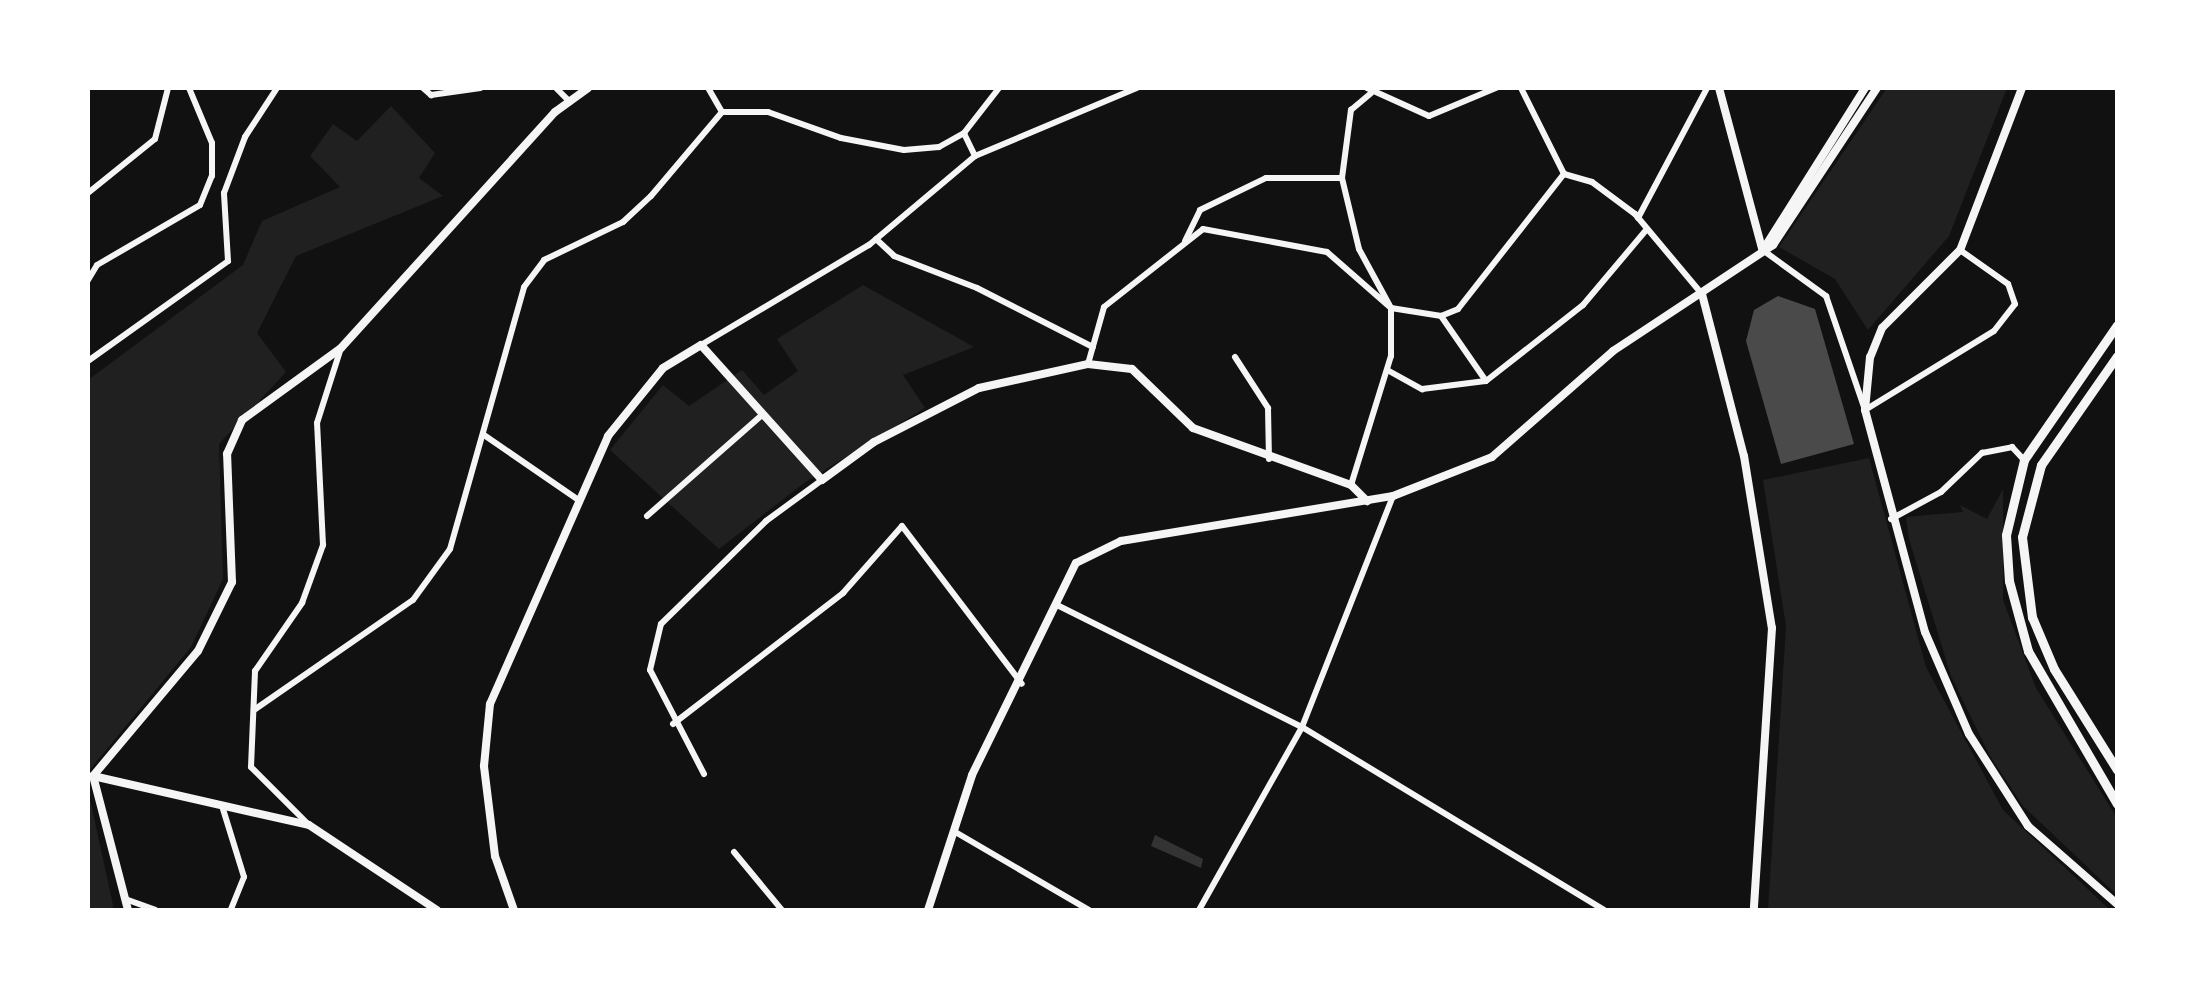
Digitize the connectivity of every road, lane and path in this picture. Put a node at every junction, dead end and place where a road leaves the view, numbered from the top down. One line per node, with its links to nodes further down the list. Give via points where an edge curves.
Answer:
1 (168, 88): 28 (street, via 155,139)
2 (189, 88): 25 (street, via 212,143)
3 (277, 88): 27 (street, via 245,137)
4 (423, 88): 18 (street, via 431,95)
5 (481, 88): 18 (street)
6 (556, 88): 20 (street)
7 (588, 88): 20 (street)
8 (708, 88): 21 (street)
9 (999, 88): 22 (street)
10 (1137, 88): 23 (street)
11 (1496, 88): 19 (street, via 1429,116)
12 (1521, 88): 24 (street)
13 (1707, 88): 29 (street)
14 (1719, 88): 33 (street)
15 (1865, 88): 33 (street)
16 (1877, 88): 33 (street)
17 (2022, 88): 34 (street)
18 (458, 90)
19 (1369, 90): 26 (street, via 1351,110)
20 (570, 102): 42 (street)
21 (722, 112): 22 (street, via 768,112 841,138 904,150 939,147); 51 (street, via 623,222 544,260 524,287)
22 (964, 133): 23 (street)
23 (975, 156): 31 (street)
24 (1564, 174): 29 (street, via 1592,182); 38 (street, via 1458,309)
25 (212, 176): 27 (street); 35 (street, via 200,205 97,265)
26 (1342, 178): 32 (street, via 1266,178 1200,210); 37 (street, via 1359,249)
27 (228, 181): 45 (street, via 228,261)
28 (88, 193)
29 (1638, 218): 30 (street)
30 (1647, 229): 36 (street); 48 (street, via 1583,305)
31 (876, 239): 40 (street); 41 (street, via 894,256 977,288)
32 (1183, 245): 37 (street, via 1203,229 1327,252); 41 (street, via 1104,307)
33 (1763, 250): 36 (street); 49 (street, via 1826,296)
34 (1960, 250): 49 (street, via 1882,328 1870,357); 49 (street, via 2008,284 2015,304 1994,331)
35 (88, 280)
36 (1702, 294): 57 (street, via 1613,351 1502,451); 87 (street, via 1744,456 1772,628)
37 (1391, 308): 38 (street); 47 (street)
38 (1441, 316): 48 (street)
39 (2117, 325): 53 (main road)
40 (701, 345): 50 (street); 58 (street, via 663,368 608,436)
41 (1093, 347): 46 (street)
42 (341, 348): 64 (street, via 317,423 323,545 302,603 255,671); 69 (street, via 242,420 227,454 232,582 198,651)
43 (2117, 356): 54 (main road)
44 (1235, 357): 52 (street, via 1268,408)
45 (88, 361)
46 (1088, 364): 52 (street, via 1132,369 1193,428); 55 (street, via 979,388 874,442)
47 (1389, 371): 48 (street, via 1422,389); 56 (street)
48 (1486, 381)
49 (1865, 410): 61 (street)
50 (763, 414): 55 (street); 60 (street)
51 (484, 435): 58 (street); 64 (street, via 450,549 413,600)
52 (1269, 460): 56 (street)
53 (2024, 460): 54 (main road); 61 (street, via 2012,447 1982,453 1941,492); 70 (main road, via 2006,535 2016,614 2047,691)
54 (2041, 465): 67 (main road, via 2022,537 2032,617 2054,669)
55 (822, 480): 65 (street, via 766,521 661,624 650,670)
56 (1351, 485): 59 (street)
57 (1393, 496): 59 (street); 66 (street)
58 (580, 501): 81 (street, via 490,704 484,766 495,856)
59 (1367, 501): 62 (street, via 1121,541 1076,563)
60 (647, 516)
61 (1891, 519): 76 (street, via 1925,632 1989,773 2028,826)
62 (1057, 605): 63 (street); 66 (street)
63 (1022, 684): 65 (street, via 902,526 843,593); 73 (street, via 972,775)
64 (254, 710): 72 (street, via 251,767)
65 (673, 724): 68 (street)
66 (1302, 727): 85 (street); 86 (street)
67 (2117, 770)
68 (704, 774)
69 (93, 776): 71 (street); 75 (street)
70 (2117, 804)
71 (223, 809): 72 (street); 79 (street, via 244,877)
72 (309, 825): 80 (street)
73 (957, 833): 83 (street); 84 (street)
74 (734, 852): 82 (street)
75 (128, 900): 77 (street); 78 (street)
76 (2117, 904)
77 (128, 910)
78 (155, 910)
79 (231, 910)
80 (437, 910)
81 (514, 910)
82 (782, 910)
83 (928, 910)
84 (1089, 910)
85 (1199, 910)
86 (1604, 910)
87 (1754, 910)

